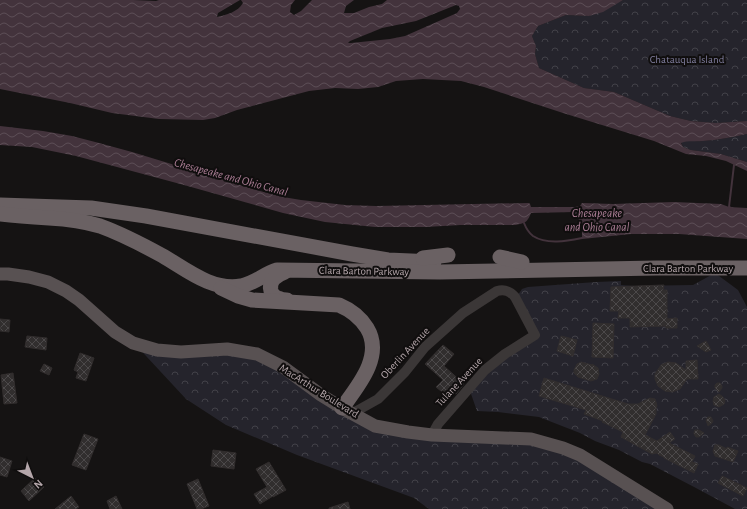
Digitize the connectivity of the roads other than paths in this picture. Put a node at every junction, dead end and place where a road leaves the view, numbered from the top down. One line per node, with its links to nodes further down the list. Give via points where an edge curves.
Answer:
1 (0, 205): 3 (highway, Clara Barton Parkway, via 91,208)
2 (0, 214): 4 (highway, Clara Barton Parkway, via 75,220 123,235)
3 (146, 216): 4 (highway, via 132,217 125,226 128,233); 7 (highway, Clara Barton Parkway)
4 (143, 246): 13 (highway, Clara Barton Parkway)
5 (448, 255): 7 (highway)
6 (500, 257): 9 (highway)
7 (388, 260): 9 (highway, Clara Barton Parkway)
8 (747, 260): 9 (highway, Clara Barton Parkway)
9 (522, 262)
10 (747, 268): 11 (highway, Clara Barton Parkway, via 440,272)
11 (289, 270): 13 (highway, Clara Barton Parkway, via 271,272 241,286); 15 (highway, via 273,280 271,288 277,298)
12 (0, 274): 16 (main road, MacArthur Boulevard, via 29,276 66,291 115,332 134,343 157,350 182,352 228,349 257,354 283,367)
13 (211, 283): 15 (highway, via 245,298)
14 (515, 297): 16 (street, Oberlin Avenue, via 500,290 463,313 425,347 406,372 378,399); 17 (street, Tulane Avenue, via 534,335 485,370 438,424)
15 (292, 302): 16 (highway, via 339,305 358,317 368,330 372,356)
16 (348, 411): 17 (main road, MacArthur Boulevard, via 375,426)
17 (432, 435): 18 (main road, MacArthur Boulevard, via 531,439 563,448 580,455)
18 (667, 509)

